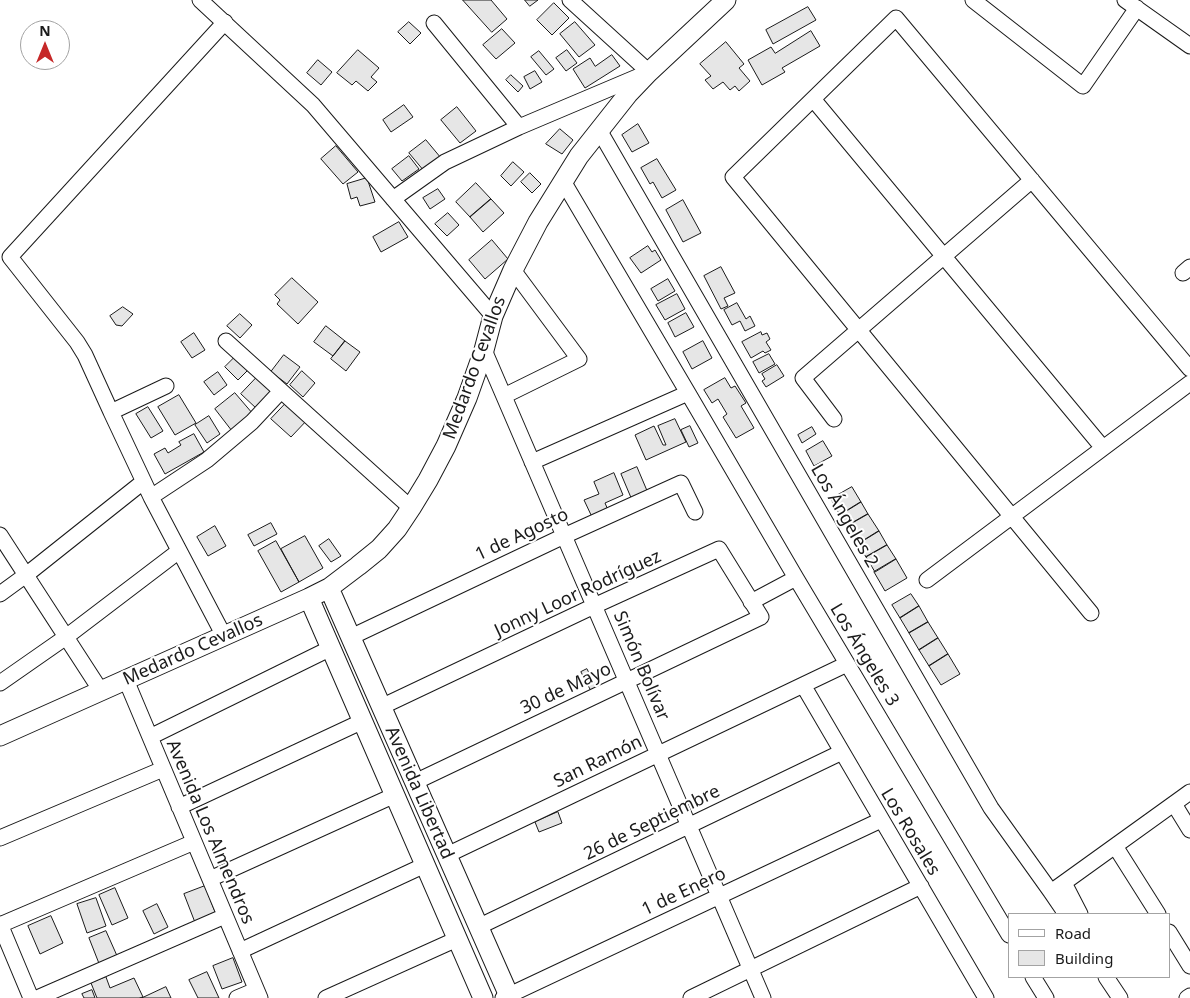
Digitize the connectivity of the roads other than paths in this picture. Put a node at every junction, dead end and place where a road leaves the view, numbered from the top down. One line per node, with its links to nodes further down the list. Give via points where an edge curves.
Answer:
1 (200, 0): 6 (street)
2 (570, 0): 9 (street)
3 (726, 0): 9 (street, Medardo Cevallos)
4 (973, 0): 5 (street, via 1083,86)
5 (1130, 2): 8 (street)
6 (225, 22): 15 (street, via 313,105); 28 (street, via 10,256 77,342)
7 (434, 23): 11 (street)
8 (1190, 46)
9 (649, 72): 11 (street); 12 (street, Medardo Cevallos)
10 (813, 99): 13 (street, via 896,18); 16 (street); 19 (street, via 732,176)
11 (518, 127): 15 (street, via 445,162)
12 (599, 130): 14 (street, Medardo Cevallos); 83 (street, Los Ángeles 2, via 991,808)
13 (1032, 180): 16 (street); 22 (street)
14 (563, 181): 17 (street, Medardo Cevallos); 26 (street, Los Ángeles 3)
15 (393, 199): 18 (street)
16 (944, 257): 19 (street); 30 (street)
17 (513, 270): 18 (street, Medardo Cevallos); 27 (street, via 579,359)
18 (493, 316): 21 (street, Medardo Cevallos)
19 (859, 330): 29 (street, via 803,378); 36 (street)
20 (226, 341): 25 (street)
21 (484, 350): 27 (street, Simón Bolívar); 34 (street, Medardo Cevallos, via 446,446)
22 (1190, 369)
23 (1190, 383): 30 (street)
24 (166, 386): 28 (street)
25 (281, 391): 33 (street, via 252,422 207,460); 34 (street)
26 (688, 393): 31 (street); 41 (street, Los Ángeles 3)
27 (504, 396): 31 (street, Simón Bolívar)
28 (111, 412): 32 (street)
29 (834, 419)
30 (1102, 448): 36 (street)
31 (532, 462): 38 (street, Simón Bolívar)
32 (143, 482): 33 (street); 40 (street)
33 (151, 497): 39 (street)
34 (411, 508): 43 (street, Medardo Cevallos, via 379,549)
35 (695, 512): 38 (street, 1 de Agosto, via 680,483)
36 (1011, 516): 42 (street); 48 (street)
37 (0, 535): 40 (street)
38 (564, 536): 47 (street, Simón Bolívar); 52 (street, 1 de Agosto)
39 (179, 551): 50 (street); 51 (street)
40 (26, 575): 44 (street); 51 (street)
41 (796, 578): 46 (street); 54 (street, Los Ángeles 3)
42 (927, 580)
43 (329, 588): 45 (street, Medardo Cevallos); 52 (street, Avenida Libertad)
44 (0, 594)
45 (309, 598): 50 (street, Medardo Cevallos); 53 (street, Avenida Libertad)
46 (751, 602): 47 (street, Jonny Loor Rodríguez, via 719,550); 49 (street, Jonny Loor Rodríguez)
47 (594, 606): 56 (street, Simón Bolívar); 60 (street, Jonny Loor Rodríguez)
48 (1091, 613)
49 (761, 617): 56 (street, 30 de Mayo)
50 (224, 636): 55 (street, Medardo Cevallos)
51 (66, 637): 57 (street); 59 (street)
52 (351, 637): 60 (street, Avenida Libertad)
53 (331, 648): 61 (street, Avenida Libertad); 63 (street)
54 (847, 664): 58 (street, San Ramón); 91 (street, Los Ángeles 3)
55 (126, 680): 59 (street, Medardo Cevallos); 63 (street, Avenida Los Almendros)
56 (627, 681): 65 (street, Simón Bolívar); 67 (street, 30 de Mayo)
57 (0, 683)
58 (803, 685): 64 (street, Los Rosales); 65 (street, San Ramón)
59 (101, 691): 62 (street, Medardo Cevallos)
60 (382, 707): 67 (street, Avenida Libertad)
61 (363, 721): 69 (street, Avenida Libertad); 71 (street)
62 (0, 736)
63 (150, 737): 66 (street, Avenida Los Almendros)
64 (842, 752): 72 (street, Los Rosales); 73 (street, 26 de Septiembre)
65 (658, 754): 73 (street, Simón Bolívar); 78 (street, San Ramón)
66 (163, 769): 71 (street, Avenida Los Almendros); 75 (street)
67 (414, 782): 78 (street, Avenida Libertad)
68 (1190, 792): 70 (street)
69 (395, 795): 79 (street, Avenida Libertad); 80 (street)
70 (1174, 804): 74 (street); 77 (street)
71 (179, 807): 76 (street, Avenida Los Almendros)
72 (881, 820): 82 (street, Los Rosales); 84 (street, 1 de Enero)
73 (689, 826): 84 (street, Simón Bolívar); 90 (street, 26 de Septiembre)
74 (1190, 830)
75 (0, 838)
76 (194, 842): 80 (street, Avenida Los Almendros); 89 (street)
77 (1115, 846): 81 (street); 87 (street)
78 (447, 855): 90 (street, Avenida Libertad)
79 (425, 865): 93 (street, Avenida Libertad); 94 (street)
80 (210, 879): 88 (street, Avenida Los Almendros)
81 (1064, 882): 83 (street); 86 (street)
82 (921, 886): 96 (street); 109 (street, Los Rosales)
83 (1051, 892): 85 (street, Los Ángeles 2)
84 (720, 896): 96 (street, Simón Bolívar); 101 (street, 1 de Enero)
85 (1065, 913)
86 (1080, 913)
87 (1157, 913)
88 (225, 916): 94 (street, Avenida Los Almendros); 103 (street)
89 (0, 925): 102 (street)
90 (478, 927): 101 (street, Avenida Libertad)
91 (1008, 933)
92 (1170, 934): 95 (street)
93 (457, 939): 105 (street); 106 (street, Avenida Libertad)
94 (240, 951): 100 (street, Avenida Los Almendros)
95 (1190, 966)
96 (751, 969): 107 (street); 108 (street, Simón Bolívar)
97 (1034, 978): 110 (street)
98 (1107, 978): 111 (street)
99 (1112, 978): 111 (street)
100 (258, 994): 104 (street)
101 (507, 997)
102 (31, 998)
103 (37, 998)
104 (236, 998)
105 (326, 998)
106 (483, 998)
107 (691, 998)
108 (764, 998)
109 (986, 998)
110 (1046, 998)
111 (1122, 998)

